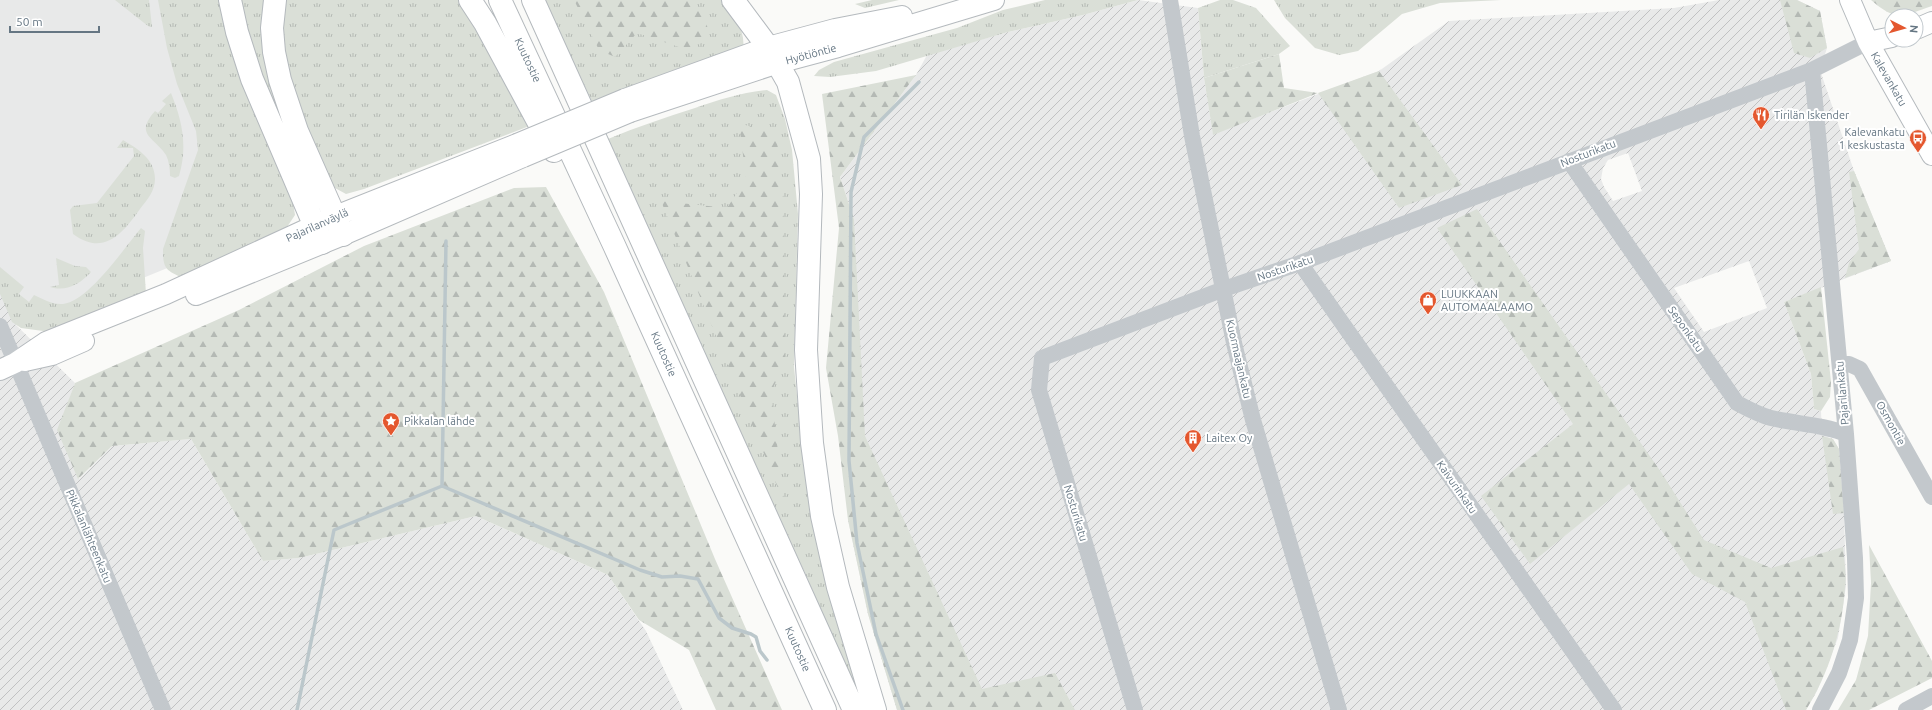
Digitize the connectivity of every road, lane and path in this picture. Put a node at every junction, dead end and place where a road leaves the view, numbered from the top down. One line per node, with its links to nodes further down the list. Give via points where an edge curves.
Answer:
1 (230, 0): 18 (highway, via 252,79)
2 (275, 0): 18 (highway, via 274,52 280,80)
3 (470, 0): 26 (highway, via 486,23 558,158)
4 (500, 0): 26 (highway, Kuutostie)
5 (532, 0): 30 (highway)
6 (733, 0): 13 (highway)
7 (985, 0): 13 (main road, Hyötiöntie, via 835,29)
8 (994, 0): 13 (main road, Hyötiöntie, via 838,47)
9 (1170, 0): 20 (street, Kuormaajankatu, via 1192,136)
10 (1850, 0): 12 (main road, Kalevankatu)
11 (1884, 39): 12 (main road)
12 (1868, 42): 14 (street, Nosturikatu); 16 (main road, Kalevankatu)
13 (773, 55): 15 (main road, Hyötiöntie); 31 (highway, via 788,82 809,159 811,194 806,350 812,442 822,516 838,587)
14 (1812, 70): 17 (street, Nosturikatu); 22 (street, Pajarilankatu)
15 (627, 105): 18 (main road, Pajarilanväylä, bridge)
16 (1932, 155)
17 (1569, 161): 19 (street, Nosturikatu); 24 (street, Seponkatu, via 1737,403 1770,418 1834,429)
18 (328, 230): 23 (main road, Pajarilanväylä, via 46,342)
19 (1300, 263): 20 (street, Nosturikatu); 34 (street, Kaivurinkatu)
20 (1224, 289): 32 (street, Nosturikatu, via 1042,358 1039,390); 33 (street, Kuormaajankatu, via 1253,420)
21 (0, 326): 23 (street, Pikkalanlähteenkatu)
22 (1840, 364): 24 (street, Pajarilankatu); 25 (street, Osmontie, via 1849,364 1860,369)
23 (8, 367): 28 (street, Pikkalanlähteenkatu)
24 (1846, 434): 35 (street, Pajarilankatu, via 1856,598 1850,640 1839,673)
25 (1932, 497)
26 (781, 613): 29 (highway, Kuutostie)
27 (1932, 696): 36 (street)
28 (163, 710)
29 (826, 710)
30 (854, 710)
31 (876, 710)
32 (1135, 710)
33 (1339, 710)
34 (1614, 710)
35 (1820, 710)
36 (1906, 710)

